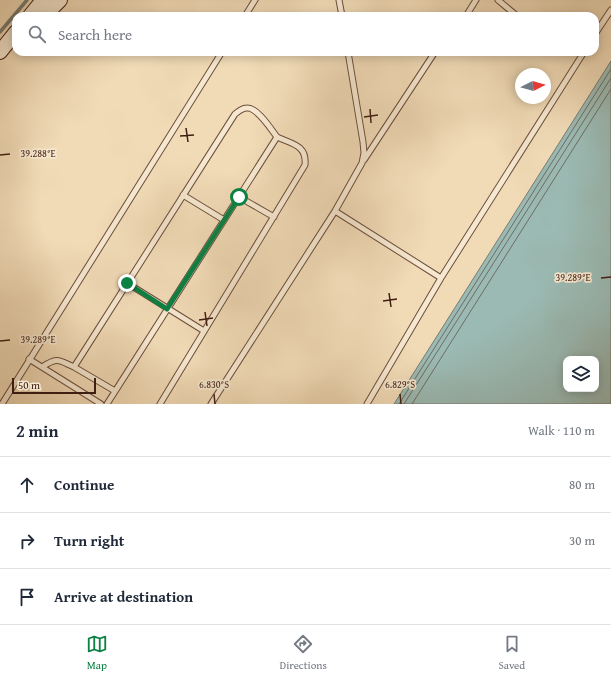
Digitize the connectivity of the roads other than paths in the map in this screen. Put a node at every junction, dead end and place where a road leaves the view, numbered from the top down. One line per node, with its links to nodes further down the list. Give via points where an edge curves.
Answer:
1 (43, 0): 8 (main road)
2 (60, 0): 9 (main road)
3 (255, 0): 10 (lane)
4 (339, 0): 11 (lane)
5 (476, 0): 12 (lane)
6 (498, 0): 13 (lane)
7 (611, 10): 14 (lane)
8 (33, 12)
9 (48, 12)
10 (248, 12)
11 (341, 12)
12 (468, 12)
13 (512, 12)
14 (599, 28)
15 (12, 37): 17 (main road)
16 (12, 48): 22 (main road)
17 (0, 52)
18 (219, 56): 34 (lane)
19 (349, 56): 24 (lane, via 363,142)
20 (432, 56): 24 (lane)
21 (581, 56): 30 (lane)
22 (0, 60)
23 (278, 137): 25 (lane, via 254,110 242,108 235,114); 26 (lane); 28 (lane, via 300,147 306,158 305,165)
24 (362, 163): 27 (lane)
25 (183, 195): 29 (lane); 31 (lane)
26 (239, 197): 28 (lane); 29 (lane)
27 (335, 211): 30 (lane); 42 (lane)
28 (274, 217): 33 (lane)
29 (224, 220): 32 (lane)
30 (441, 278): 43 (lane)
31 (127, 283): 32 (lane); 36 (lane)
32 (167, 309): 33 (lane); 37 (lane)
33 (204, 332): 41 (lane)
34 (29, 359): 35 (lane); 38 (lane)
35 (42, 367): 36 (lane, via 58,360); 39 (lane)
36 (74, 367): 37 (lane)
37 (115, 391): 40 (lane)
38 (2, 404)
39 (101, 404)
40 (107, 404)
41 (160, 404)
42 (210, 404)
43 (367, 404)

